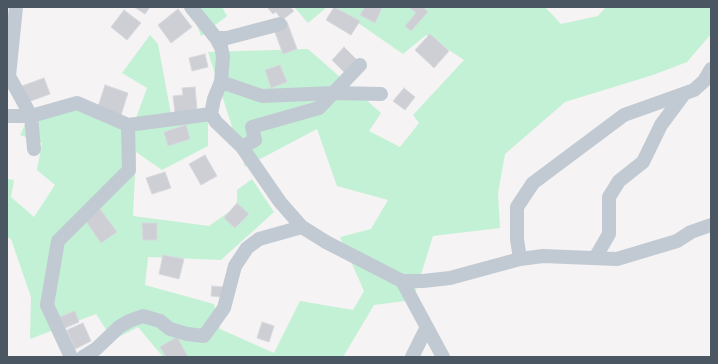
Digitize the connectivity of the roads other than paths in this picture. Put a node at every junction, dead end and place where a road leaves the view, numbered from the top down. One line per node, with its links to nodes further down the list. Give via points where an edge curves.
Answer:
1 (16, 7): 13 (street, via 8,76)
2 (191, 7): 4 (street)
3 (280, 24): 4 (street, via 227,38)
4 (216, 38): 7 (street, via 223,56)
5 (360, 65): 8 (street)
6 (711, 69): 10 (street, via 694,90)
7 (221, 82): 8 (street, via 262,96); 11 (street)
8 (334, 94): 9 (street); 15 (street, via 319,108 252,127 255,140)
9 (381, 94)
10 (684, 94): 19 (street, via 661,126 643,162 619,181 609,197 609,234); 20 (street, via 624,115 533,183 517,207)
11 (211, 114): 14 (street); 15 (street)
12 (7, 116): 13 (street)
13 (31, 116): 14 (street, via 77,103); 16 (street)
14 (128, 125): 23 (street, via 129,170 58,241 47,305)
15 (242, 147): 18 (street, via 280,202)
16 (34, 150)
17 (711, 225): 19 (street, via 691,232 677,241 617,259)
18 (302, 227): 21 (street); 24 (street, via 259,239 247,248 235,266 224,308 204,336 170,329 160,321 144,316 124,324)
19 (595, 258): 20 (street, via 543,256)
20 (520, 259): 21 (street, via 450,278)
21 (402, 281): 22 (street)
22 (426, 329): 25 (street); 26 (street)
23 (71, 357)
24 (83, 357)
25 (412, 357)
26 (443, 357)

